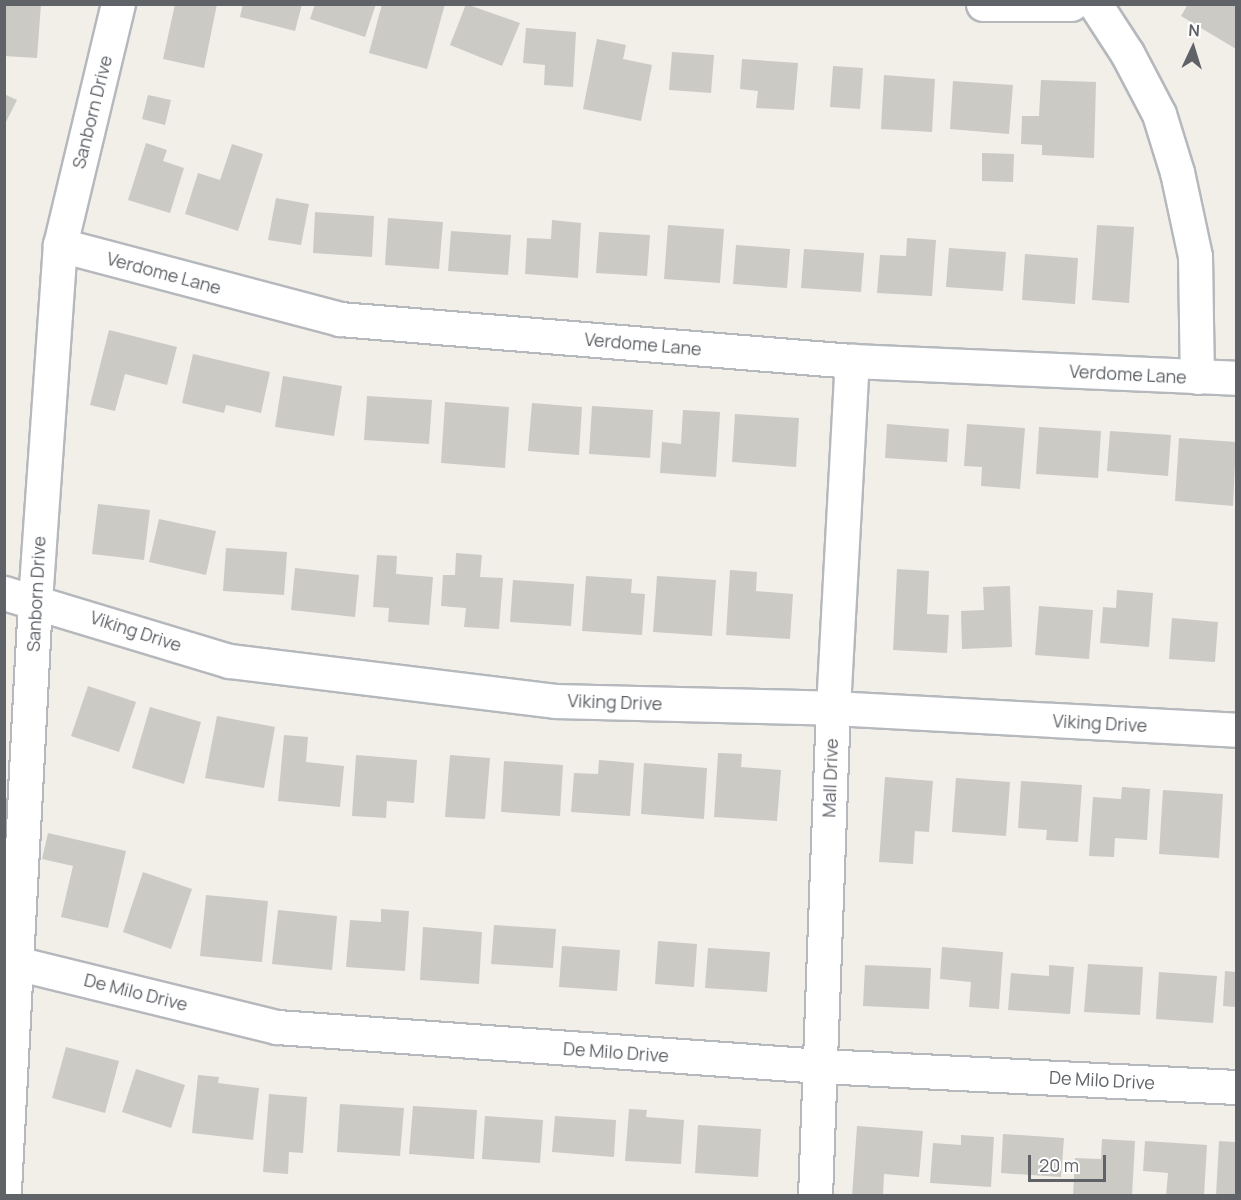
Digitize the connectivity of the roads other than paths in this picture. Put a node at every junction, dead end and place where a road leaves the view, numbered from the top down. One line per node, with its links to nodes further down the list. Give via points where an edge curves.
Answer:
1 (117, 4): 5 (street, Sanborn Drive)
2 (983, 4): 3 (street)
3 (1071, 4)
4 (1095, 4): 7 (street, via 1127,53 1159,114 1177,172 1195,256)
5 (60, 245): 6 (street, Verdome Lane, via 340,319); 9 (street, Sanborn Drive)
6 (852, 361): 7 (street, Verdome Lane); 10 (street, Mall Drive)
7 (1197, 377): 8 (street, Verdome Lane)
8 (1236, 378)
9 (20, 597): 10 (street, Viking Drive, via 229,661 555,701); 12 (street, Sanborn Drive)
10 (832, 708): 11 (street, Viking Drive); 13 (street, Mall Drive)
11 (1236, 730)
12 (11, 961): 13 (street, De Milo Drive, via 277,1027); 15 (street, Sanborn Drive)
13 (821, 1066): 14 (street, De Milo Drive); 16 (street, Mall Drive)
14 (1236, 1087)
15 (4, 1190)
16 (815, 1196)

